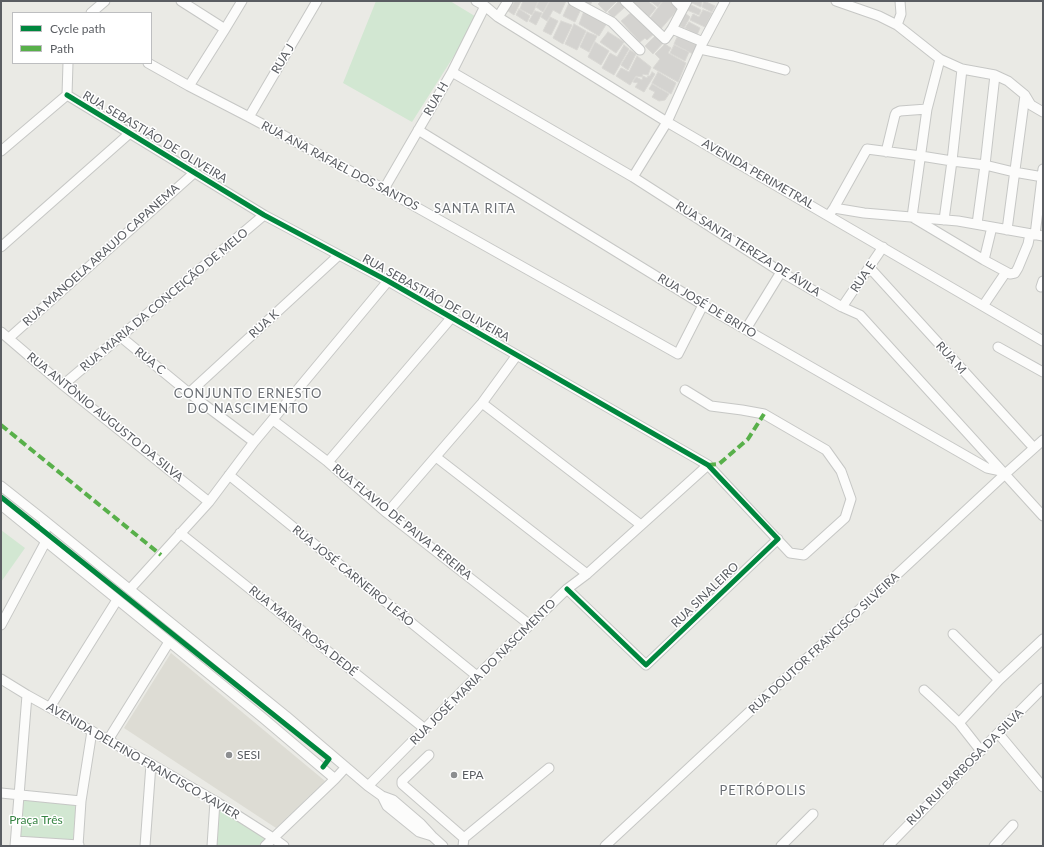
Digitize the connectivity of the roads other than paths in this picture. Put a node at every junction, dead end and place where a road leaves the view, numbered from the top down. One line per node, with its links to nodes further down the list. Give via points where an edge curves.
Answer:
1 (105, 1): 15 (street)
2 (181, 1): 18 (street)
3 (242, 1): 18 (street)
4 (317, 1): 34 (street, RUA J)
5 (476, 1): 14 (street, AVENIDA PERIMETRAL)
6 (508, 1): 16 (street)
7 (573, 1): 21 (street, via 612,22)
8 (625, 1): 19 (street, via 665,40)
9 (676, 1): 13 (street)
10 (725, 1): 20 (street)
11 (836, 1): 17 (street)
12 (900, 1): 17 (street, via 901,14)
13 (685, 5): 19 (street)
14 (485, 6): 16 (street, AVENIDA PERIMETRAL); 27 (street, RUA H)
15 (92, 12)
16 (498, 17): 35 (street, AVENIDA PERIMETRAL)
17 (897, 25): 22 (street)
18 (225, 29): 29 (street)
19 (672, 29): 20 (street)
20 (701, 46): 26 (street); 35 (street)
21 (640, 50)
22 (940, 59): 25 (street); 32 (street)
23 (68, 64): 30 (street)
24 (150, 64): 29 (street, RUA ANA RAFAEL DOS SANTOS)
25 (962, 69): 28 (street); 41 (street)
26 (785, 70)
27 (452, 72): 36 (street, RUA H); 46 (street, RUA SANTA TEREZA DE ÁVILA)
28 (996, 75): 31 (street); 42 (street)
29 (189, 86): 34 (street, RUA ANA RAFAEL DOS SANTOS)
30 (67, 95): 37 (street, RUA SEBASTIÃO DE OLIVEIRA); 38 (street)
31 (1025, 95): 33 (street, via 1031,105); 43 (street)
32 (927, 109): 39 (street, via 900,110 896,113); 40 (street)
33 (1043, 112)
34 (248, 117): 47 (street, RUA ANA RAFAEL DOS SANTOS)
35 (667, 122): 46 (street); 48 (street, AVENIDA PERIMETRAL)
36 (418, 130): 47 (street, RUA H); 64 (street, RUA JOSÉ DE BRITO)
37 (130, 133): 44 (street, RUA SEBASTIÃO DE OLIVEIRA); 56 (street)
38 (1, 151)
39 (886, 152): 40 (street); 48 (street, via 867,149)
40 (920, 156): 41 (street); 50 (street)
41 (952, 161): 42 (street); 51 (street)
42 (986, 165): 43 (street); 52 (street)
43 (1014, 172): 45 (street); 54 (street)
44 (194, 173): 49 (street, RUA SEBASTIÃO DE OLIVEIRA); 71 (street, RUA MANOELA ARAUJO CAPANEMA)
45 (1042, 175): 55 (street)
46 (633, 177): 61 (street, RUA SANTA TEREZA DE ÁVILA)
47 (384, 189): 64 (street, RUA ANA RAFAEL DOS SANTOS, via 678,354)
48 (832, 212): 50 (street); 57 (street, AVENIDA PERIMETRAL)
49 (264, 215): 58 (street, RUA SEBASTIÃO DE OLIVEIRA); 70 (street, RUA MARIA DA CONCEIÇÃO DE MELO)
50 (912, 217): 51 (street); 59 (street)
51 (944, 220): 52 (street)
52 (977, 224): 53 (street)
53 (992, 227): 54 (street); 59 (street)
54 (1007, 230): 55 (street)
55 (1036, 235): 62 (street, via 1028,244 1015,273)
56 (1, 247)
57 (883, 247): 60 (street, RUA E); 65 (street, AVENIDA PERIMETRAL)
58 (339, 255): 63 (street, RUA SEBASTIÃO DE OLIVEIRA); 78 (street, RUA K)
59 (984, 260): 62 (street)
60 (869, 267): 66 (street, RUA E); 83 (street, RUA M)
61 (781, 272): 66 (street, RUA SANTA TEREZA DE ÁVILA); 68 (street)
62 (1009, 273): 65 (street)
63 (388, 281): 67 (street, RUA SEBASTIÃO DE OLIVEIRA); 80 (street)
64 (703, 305): 68 (street, RUA JOSÉ DE BRITO)
65 (983, 306): 72 (street, AVENIDA PERIMETRAL)
66 (842, 307): 87 (street, RUA SANTA TEREZA DE ÁVILA, via 860,315)
67 (452, 317): 74 (street, RUA SEBASTIÃO DE OLIVEIRA); 85 (street)
68 (746, 330): 87 (street, RUA JOSÉ DE BRITO, via 987,468)
69 (1, 332): 71 (street, RUA ANTÔNIO AUGUSTO DA SILVA)
70 (121, 337): 76 (street, RUA MARIA DA CONCEIÇÃO DE MELO); 78 (street, RUA C)
71 (9, 338): 76 (street, RUA ANTÔNIO AUGUSTO DA SILVA)
72 (1043, 341)
73 (998, 347): 75 (street)
74 (517, 355): 79 (street); 86 (street, RUA SEBASTIÃO DE OLIVEIRA)
75 (1043, 372)
76 (63, 385): 90 (street, RUA ANTÔNIO AUGUSTO DA SILVA)
77 (685, 390): 97 (street, RUA SEBASTIÃO DE OLIVEIRA, via 711,406 764,414 826,450 841,471 851,499 845,518 804,555 790,553)
78 (189, 392): 82 (street, RUA C)
79 (482, 403): 84 (street); 95 (street)
80 (273, 420): 82 (street); 85 (street, RUA FLAVIO DE PAIVA PEREIRA)
81 (1043, 440): 83 (street, RUA DOUTOR FRANCISCO SILVEIRA)
82 (254, 442): 88 (street)
83 (1034, 448): 87 (street, RUA DOUTOR FRANCISCO SILVEIRA)
84 (436, 457): 92 (street); 99 (street)
85 (328, 462): 92 (street, RUA FLAVIO DE PAIVA PEREIRA)
86 (708, 465): 95 (street, RUA JOSÉ MARIA DO NASCIMENTO); 97 (street, RUA SEBASTIÃO DE OLIVEIRA)
87 (1003, 473): 93 (street, RUA SANTA TEREZA DE ÁVILA); 143 (street, RUA DOUTOR FRANCISCO SILVEIRA)
88 (230, 475): 90 (street); 108 (street, RUA JOSÉ CARNEIRO LEÃO)
89 (1, 486): 94 (street)
90 (209, 502): 96 (street)
91 (1, 505): 98 (street)
92 (387, 513): 104 (street, RUA FLAVIO DE PAIVA PEREIRA)
93 (1043, 516)
94 (44, 520): 98 (street); 101 (street)
95 (641, 526): 99 (street, RUA JOSÉ MARIA DO NASCIMENTO)
96 (180, 533): 101 (street); 116 (street, RUA MARIA ROSA DEDÉ)
97 (778, 540): 100 (street, RUA SINALEIRO, via 646,666)
98 (46, 541): 102 (street); 103 (street)
99 (587, 574): 100 (street, RUA JOSÉ MARIA DO NASCIMENTO)
100 (567, 589): 104 (street, RUA JOSÉ MARIA DO NASCIMENTO)
101 (130, 590): 123 (street)
102 (117, 600): 107 (street); 114 (street)
103 (1, 625)
104 (530, 625): 108 (street, RUA JOSÉ MARIA DO NASCIMENTO)
105 (953, 634): 110 (street)
106 (1043, 638): 110 (street)
107 (169, 642): 119 (street); 125 (street)
108 (477, 676): 116 (street, RUA JOSÉ MARIA DO NASCIMENTO)
109 (1, 679): 113 (street, AVENIDA DELFINO FRANCISCO XAVIER)
110 (999, 680): 115 (street)
111 (1043, 688): 118 (street, RUA RUI BARBOSA DA SILVA)
112 (924, 690): 115 (street)
113 (28, 695): 114 (street, AVENIDA DELFINO FRANCISCO XAVIER); 129 (street)
114 (50, 707): 117 (street, AVENIDA DELFINO FRANCISCO XAVIER)
115 (958, 723): 120 (street)
116 (425, 729): 126 (street, RUA JOSÉ MARIA DO NASCIMENTO)
117 (92, 731): 119 (street, AVENIDA DELFINO FRANCISCO XAVIER); 130 (street)
118 (998, 733): 120 (street, RUA RUI BARBOSA DA SILVA); 127 (street)
119 (108, 740): 122 (street, AVENIDA DELFINO FRANCISCO XAVIER)
120 (980, 750): 145 (street, RUA RUI BARBOSA DA SILVA)
121 (429, 755): 135 (street, via 402,781 402,784)
122 (152, 764): 131 (street, AVENIDA DELFINO FRANCISCO XAVIER); 138 (street)
123 (346, 767): 125 (street); 126 (street)
124 (549, 768): 135 (street)
125 (335, 779): 134 (street)
126 (368, 786): 142 (street, via 393,800)
127 (1043, 787)
128 (1, 793): 129 (street)
129 (19, 794): 130 (street); 136 (street)
130 (81, 801): 137 (street)
131 (215, 801): 134 (street, AVENIDA DELFINO FRANCISCO XAVIER); 139 (street)
132 (813, 814): 144 (street)
133 (1013, 825): 146 (street)
134 (274, 838): 140 (street); 141 (street, AVENIDA DELFINO FRANCISCO XAVIER)
135 (464, 842)
136 (15, 843): 137 (street)
137 (78, 846)
138 (145, 846)
139 (212, 846)
140 (265, 846)
141 (284, 846)
142 (443, 846)
143 (605, 846)
144 (781, 846)
145 (888, 846)
146 (994, 846)

